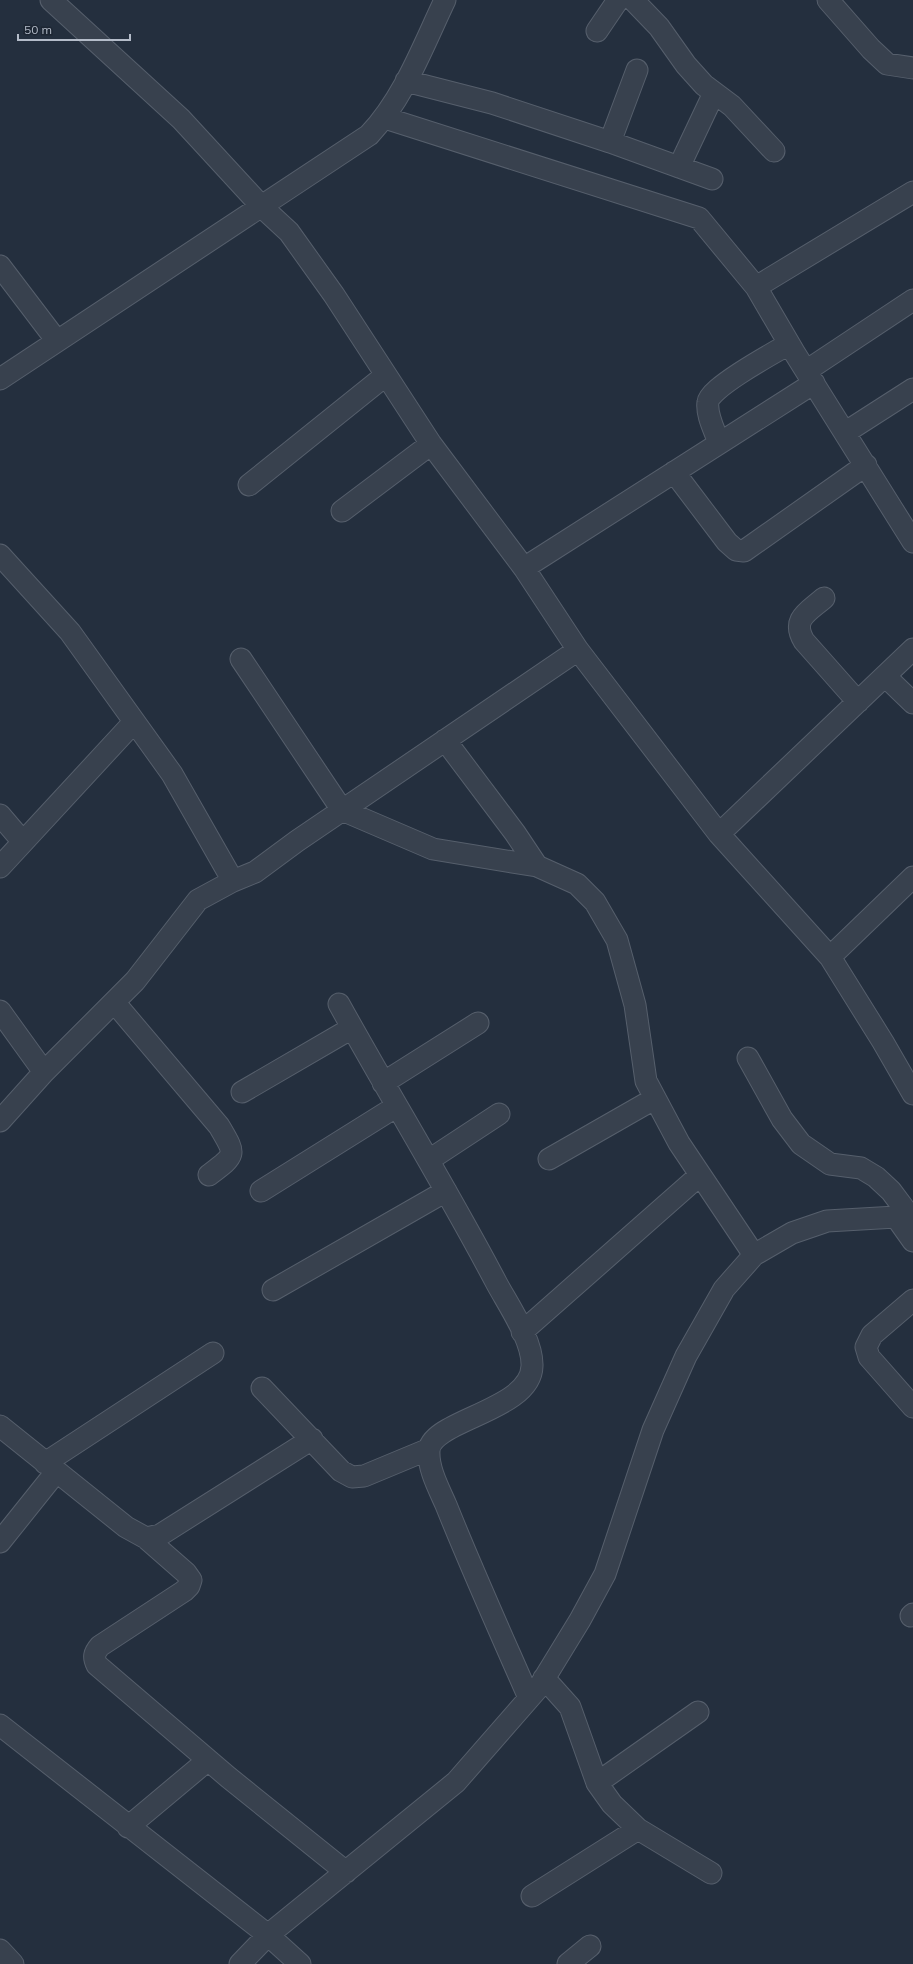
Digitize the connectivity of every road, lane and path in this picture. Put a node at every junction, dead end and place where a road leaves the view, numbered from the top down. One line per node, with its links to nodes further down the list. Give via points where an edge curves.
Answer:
1 (51, 0): 17 (street, via 181,118)
2 (445, 0): 9 (street)
3 (618, 0): 6 (street)
4 (633, 0): 10 (street, via 668,37 686,65)
5 (828, 0): 7 (street, via 887,64)
6 (597, 30)
7 (913, 68)
8 (637, 70): 12 (street)
9 (406, 81): 11 (street); 12 (street, via 492,103)
10 (714, 93): 13 (street, via 732,106); 14 (street)
11 (385, 118): 17 (street, via 368,135); 19 (street, via 699,218)
12 (610, 142): 14 (street)
13 (774, 151)
14 (679, 167): 15 (street)
15 (712, 180)
16 (913, 192): 19 (street)
17 (262, 207): 21 (street); 23 (street, via 289,232)
18 (0, 266): 21 (street)
19 (756, 287): 22 (street)
20 (913, 300): 24 (street)
21 (57, 341): 25 (street)
22 (789, 344): 24 (street); 28 (street, via 713,392 708,400 708,410)
23 (386, 375): 29 (street); 32 (street)
24 (810, 377): 27 (street); 28 (street)
25 (0, 379)
26 (913, 389): 27 (street)
27 (846, 432): 30 (street)
28 (719, 443): 31 (street)
29 (431, 444): 33 (street); 36 (street)
30 (866, 466): 31 (street, via 744,551 736,550 727,542); 34 (street)
31 (674, 472): 36 (street)
32 (249, 485)
33 (342, 511)
34 (913, 542)
35 (0, 555): 44 (street, via 70,632)
36 (524, 568): 39 (street)
37 (824, 598): 42 (street, via 804,615 798,624 798,632)
38 (913, 649): 41 (street)
39 (578, 650): 45 (street); 48 (street)
40 (241, 659): 46 (street)
41 (885, 676): 42 (street); 43 (street)
42 (858, 702): 48 (street)
43 (913, 703)
44 (134, 722): 49 (street); 53 (street, via 172,774)
45 (445, 740): 46 (street); 51 (street)
46 (342, 810): 51 (street, via 433,849); 53 (street, via 255,872)
47 (0, 815): 49 (street)
48 (719, 834): 54 (street)
49 (23, 842): 50 (street)
50 (0, 866)
51 (537, 866): 65 (street, via 577,884 595,902 616,940 635,1005 646,1081)
52 (913, 877): 54 (street)
53 (233, 881): 55 (street, via 198,900 135,982)
54 (830, 957): 64 (street)
55 (114, 1002): 61 (street); 71 (street, via 219,1126 232,1148 232,1155 227,1161)
56 (339, 1004): 59 (street)
57 (0, 1011): 61 (street)
58 (478, 1023): 62 (street)
59 (352, 1028): 62 (street); 63 (street)
60 (748, 1058): 75 (street, via 782,1119 801,1144 830,1164 861,1168 876,1177 890,1190)
61 (44, 1072): 68 (street)
62 (383, 1083): 66 (street)
63 (242, 1092)
64 (913, 1094)
65 (654, 1099): 69 (street); 72 (street)
66 (397, 1106): 70 (street); 73 (street)
67 (499, 1114): 70 (street)
68 (0, 1121)
69 (549, 1159)
70 (429, 1160): 74 (street)
71 (209, 1175)
72 (700, 1175): 77 (street); 80 (street)
73 (261, 1191)
74 (446, 1191): 78 (street); 80 (street)
75 (907, 1219): 76 (street); 77 (street, via 827,1221 792,1233)
76 (913, 1241)
77 (754, 1255): 90 (street, via 724,1289 686,1356 653,1430 605,1574)
78 (273, 1290)
79 (913, 1300): 83 (street, via 872,1335 866,1347 869,1356)
80 (522, 1332): 86 (street, via 532,1358 532,1369 528,1381 521,1390 485,1413 439,1435 432,1441)
81 (213, 1353): 87 (street)
82 (262, 1388): 85 (street)
83 (913, 1407)
84 (0, 1426): 87 (street)
85 (312, 1439): 86 (street, via 342,1471 352,1477 364,1476); 88 (street, via 160,1535)
86 (429, 1450): 91 (street, via 431,1467 453,1523)
87 (51, 1467): 88 (street, via 126,1527); 89 (street)
88 (146, 1538): 94 (street, via 186,1573 191,1580 189,1586 100,1646 94,1660 124,1690)
89 (0, 1542)
90 (544, 1678): 91 (street); 95 (street, via 570,1707)
91 (529, 1698): 98 (street, via 456,1782)
92 (698, 1712): 95 (street)
93 (0, 1725): 96 (street)
94 (208, 1760): 96 (street); 98 (street)
95 (597, 1783): 97 (street, via 612,1804)
96 (128, 1826): 101 (street)
97 (638, 1829): 99 (street); 100 (street)
98 (346, 1872): 101 (street)
99 (711, 1874)
100 (532, 1896)
101 (268, 1935): 105 (street); 106 (street)
102 (590, 1946): 107 (street)
103 (0, 1950): 104 (street)
104 (13, 1964)
105 (240, 1964)
106 (300, 1964)
107 (568, 1964)

